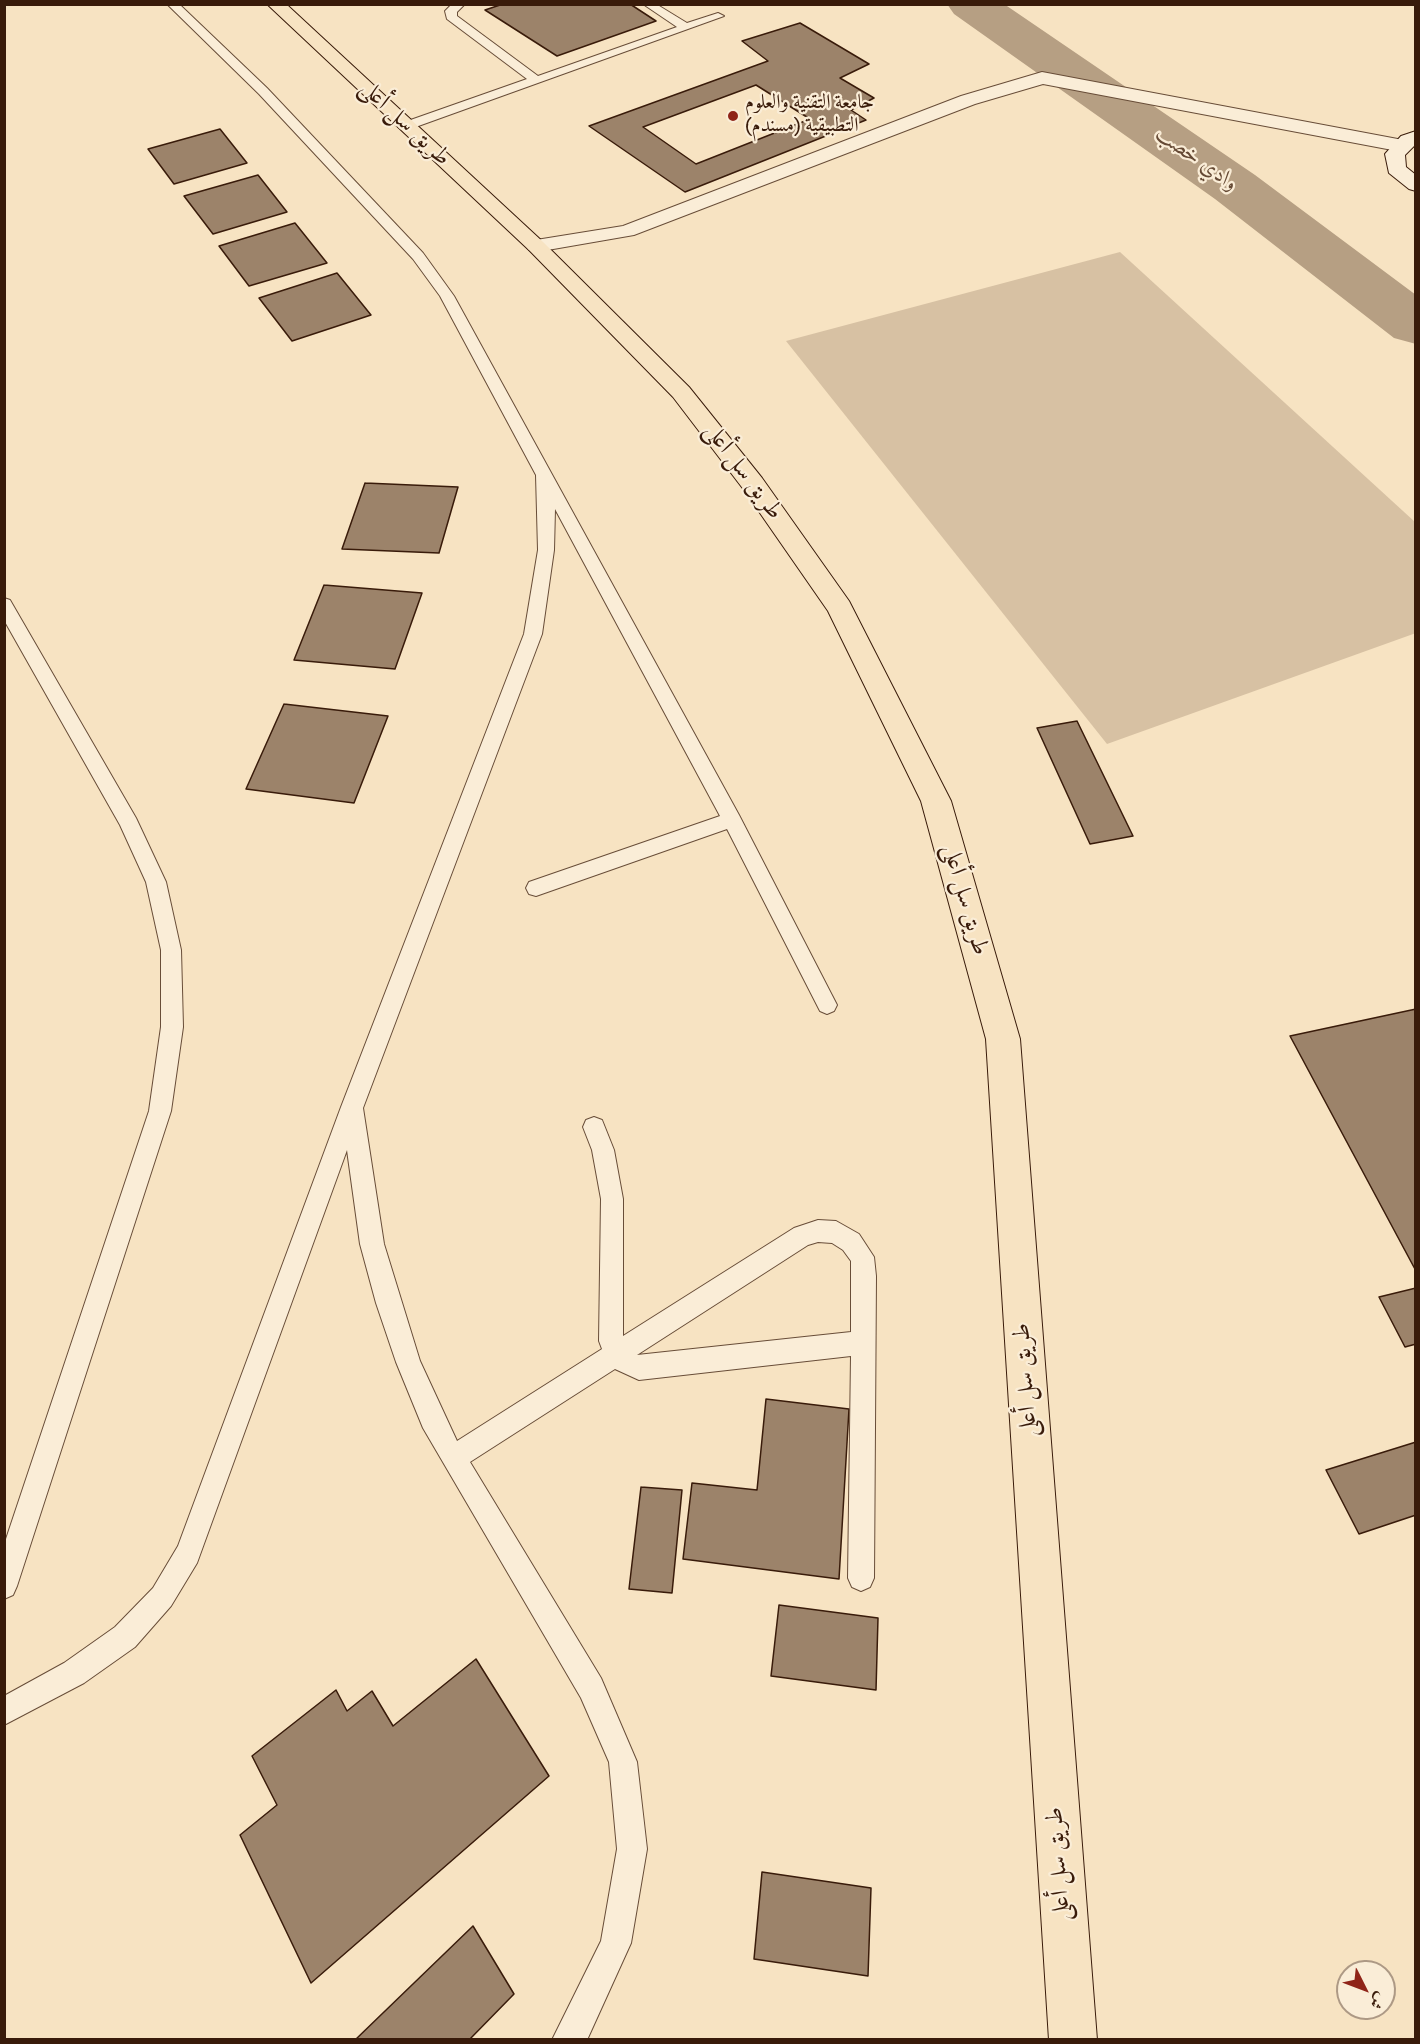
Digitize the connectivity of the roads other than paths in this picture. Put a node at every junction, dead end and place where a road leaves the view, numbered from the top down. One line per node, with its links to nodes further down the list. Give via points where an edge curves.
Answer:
1 (172, 4): 12 (lane, via 263,91 418,256 447,296)
2 (275, 4): 8 (main road, طريق سل أعلى)
3 (460, 4): 7 (lane, via 451,11 451,17)
4 (648, 4): 6 (lane)
5 (718, 16): 6 (lane)
6 (685, 27): 7 (lane)
7 (536, 80): 8 (lane)
8 (406, 126): 11 (main road, طريق سل أعلى)
9 (1409, 141): 10 (street, via 1395,154 1396,169); 11 (street, via 1042,78 968,100 627,231)
10 (1416, 185)
11 (536, 246): 26 (main road, طريق سل أعلى, via 681,392 753,484 840,608 936,801 1003,1039)
12 (544, 475): 14 (lane); 17 (lane, via 546,550 533,634)
13 (4, 604): 23 (lane, via 129,823 156,882 171,950 172,1027 160,1112)
14 (732, 820): 15 (lane); 16 (lane)
15 (536, 888)
16 (827, 1005)
17 (352, 1107): 21 (lane, via 370,1232 387,1303 428,1410); 24 (lane, via 188,1554 162,1597 125,1638 74,1673)
18 (594, 1127): 20 (lane, via 612,1199 610,1341)
19 (862, 1343): 20 (lane, via 639,1368); 20 (lane, via 862,1257 851,1242 836,1232 818,1231 802,1236); 22 (lane)
20 (616, 1353): 21 (lane)
21 (453, 1458): 25 (lane, via 591,1688 623,1762 632,1849 616,1943)
22 (861, 1578)
23 (4, 1586)
24 (4, 1711)
25 (567, 2040)
26 (1073, 2040)

